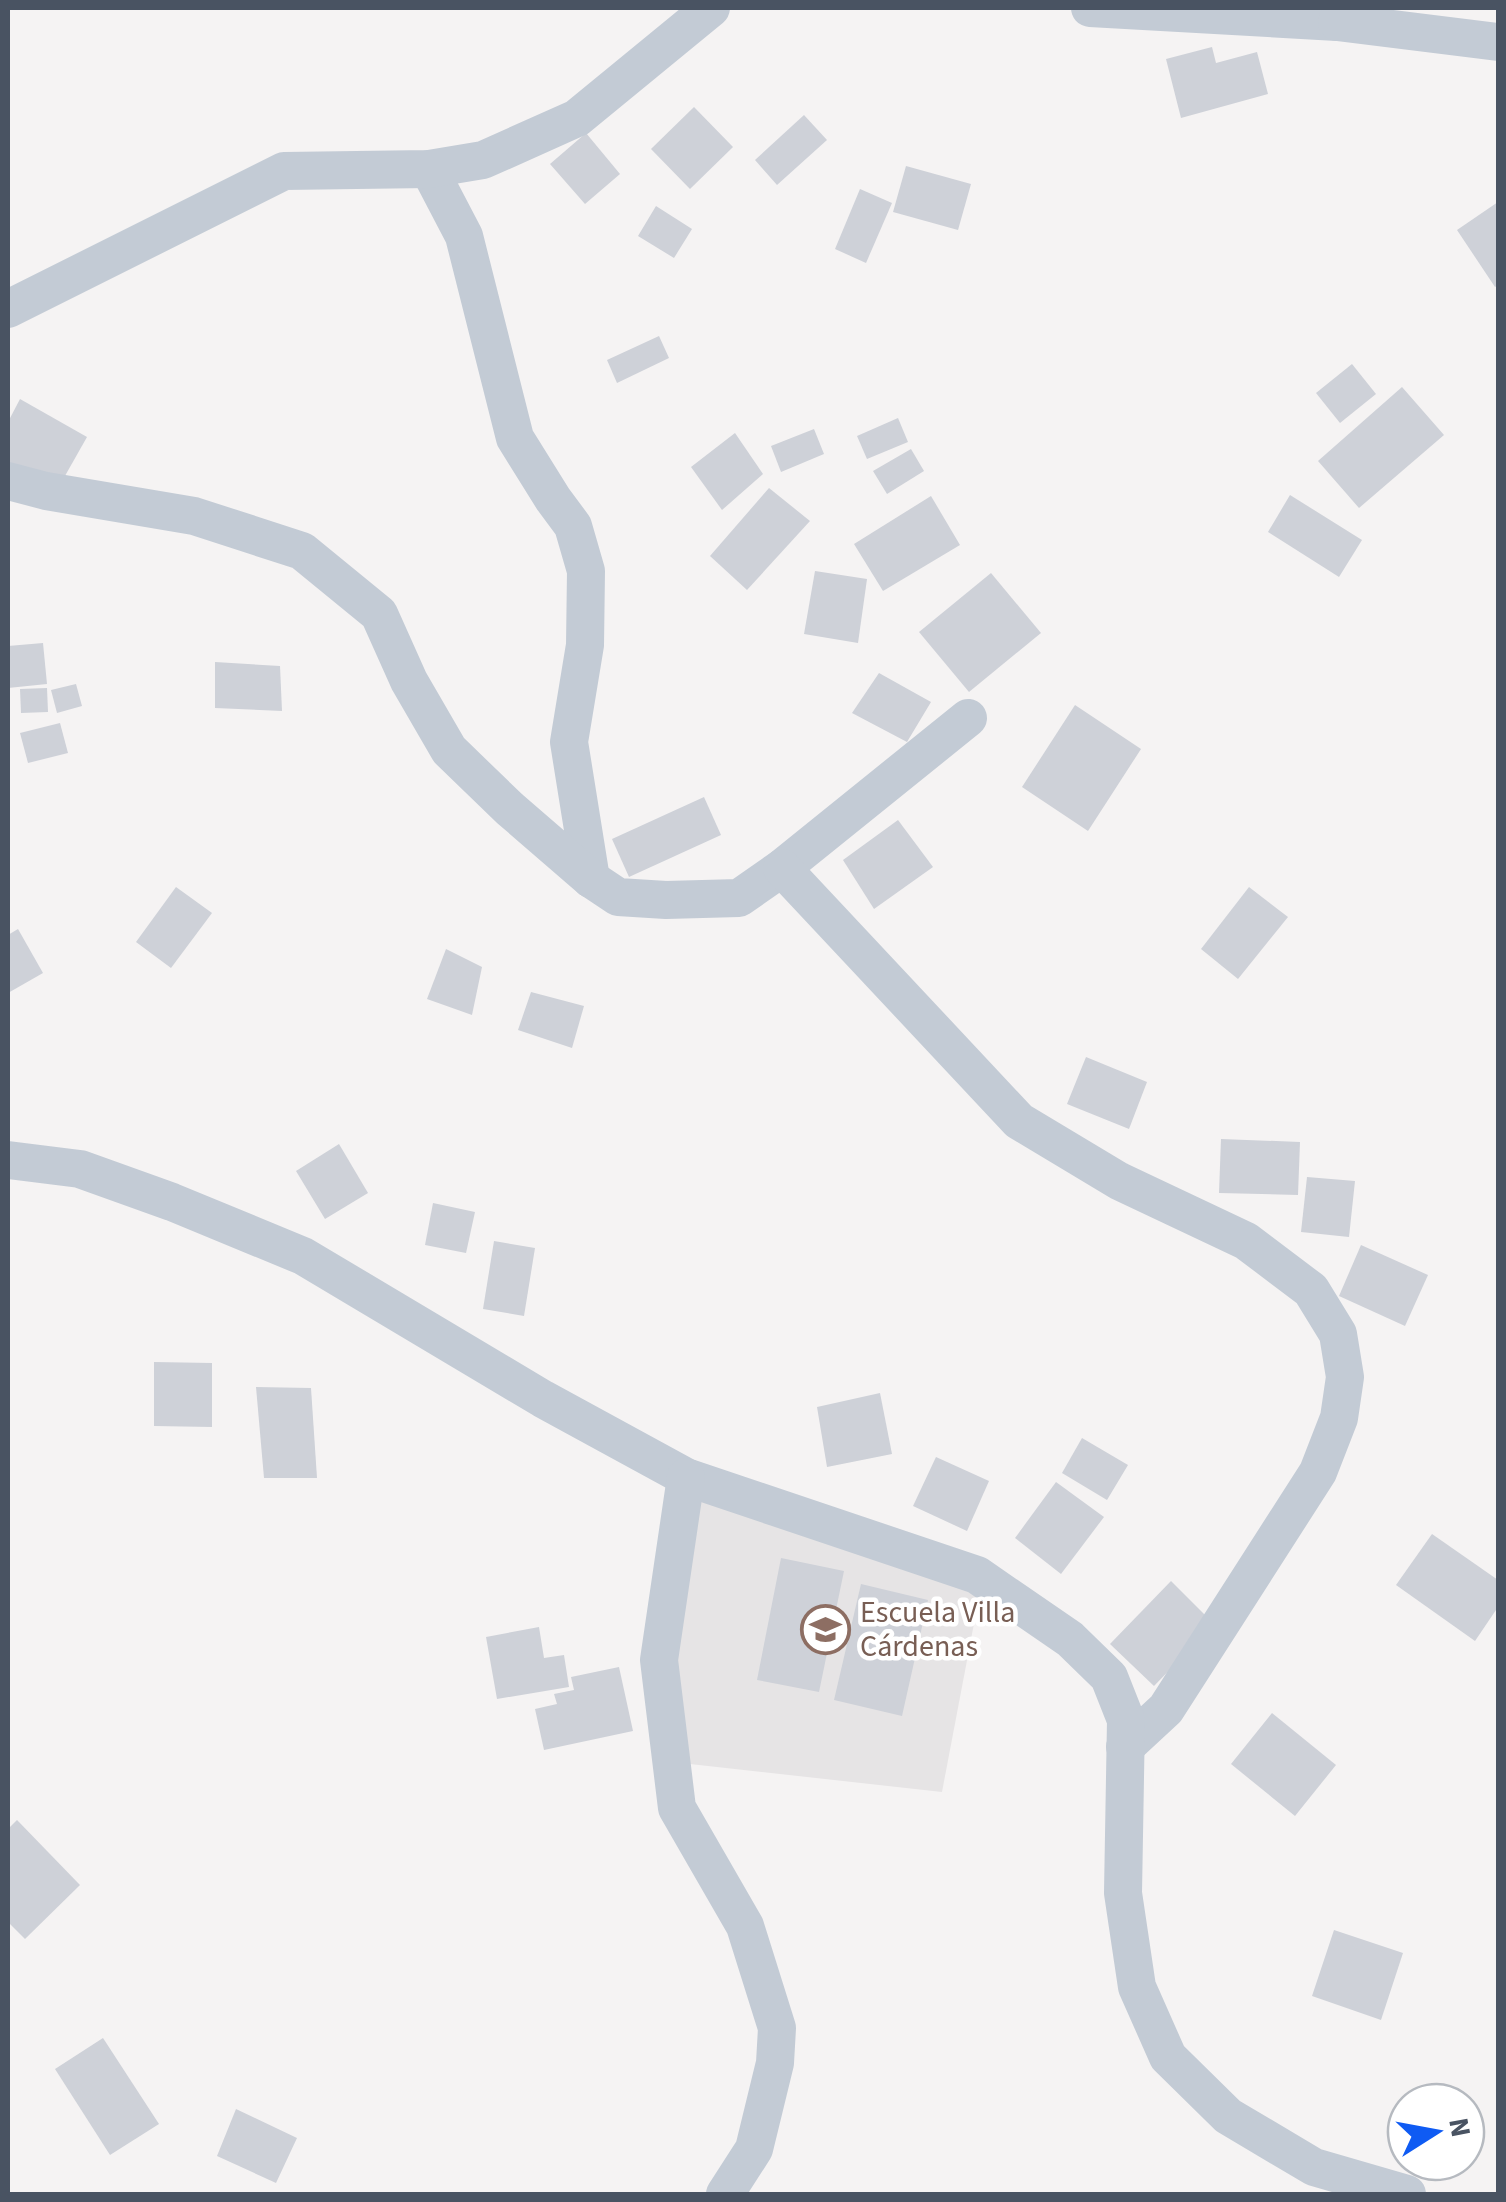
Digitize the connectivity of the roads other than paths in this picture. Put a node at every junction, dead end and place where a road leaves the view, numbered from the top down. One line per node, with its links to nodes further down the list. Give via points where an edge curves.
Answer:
1 (712, 8): 5 (street, via 576,118 483,160)
2 (1090, 8): 3 (street)
3 (1344, 14): 4 (street)
4 (1498, 42)
5 (429, 169): 6 (street, via 284,171); 10 (street, via 464,236 515,438 572,526 586,570 585,645 569,742)
6 (8, 309)
7 (8, 481): 10 (street, via 194,516 302,551 378,614 448,750)
8 (968, 718): 9 (street)
9 (782, 868): 10 (street, via 739,898 618,897); 13 (street, via 1020,1121 1120,1181 1246,1240 1310,1290 1338,1334 1345,1378 1339,1418 1318,1472 1166,1708)
10 (591, 879)
11 (8, 1160): 12 (street, via 80,1169 303,1256)
12 (686, 1477): 13 (street, via 977,1575 1070,1639 1109,1677 1126,1720); 14 (street, via 659,1660 677,1808 745,1926 777,2028 754,2149)
13 (1125, 1747): 15 (street, via 1123,1893 1137,1987 1168,2057 1228,2116 1314,2168)
14 (725, 2194)
15 (1407, 2194)

